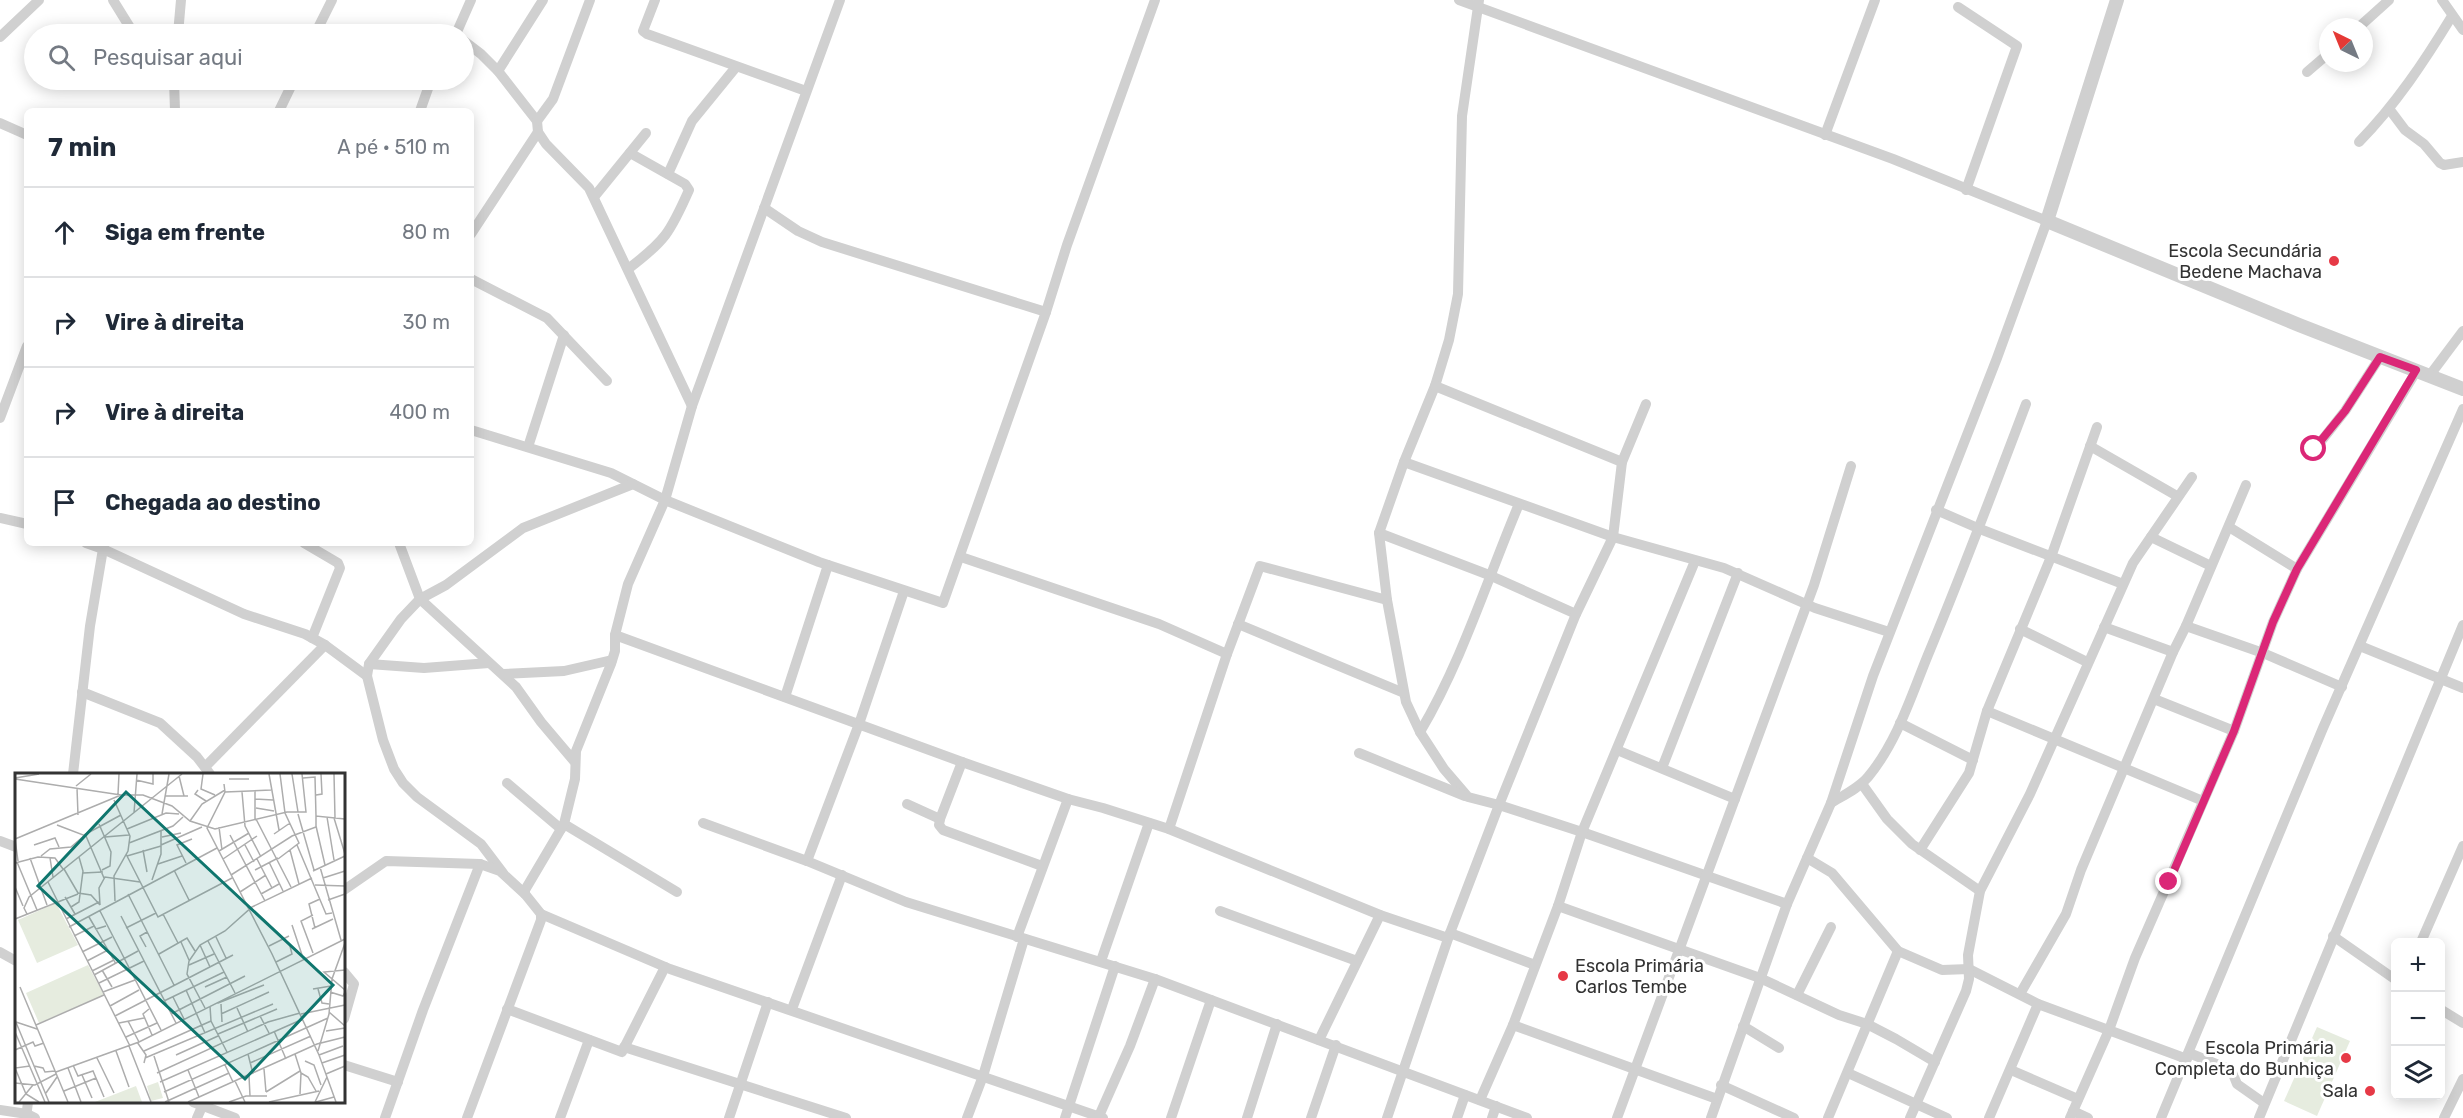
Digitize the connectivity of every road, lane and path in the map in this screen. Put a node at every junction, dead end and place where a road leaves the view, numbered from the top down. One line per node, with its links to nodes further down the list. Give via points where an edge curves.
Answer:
1 (112, 0): 20 (street)
2 (182, 0): 21 (street)
3 (332, 0): 22 (street)
4 (471, 0): 23 (street)
5 (543, 0): 29 (street)
6 (590, 0): 40 (street, via 553,99)
7 (655, 0): 28 (street, via 643,31)
8 (840, 0): 34 (street)
9 (1155, 0): 55 (street, via 1066,245)
10 (1459, 0): 16 (street)
11 (1875, 0): 43 (street)
12 (2115, 0): 51 (street)
13 (2389, 0): 19 (street)
14 (2442, 0): 18 (street)
15 (34, 3): 25 (street)
16 (1479, 4): 43 (street); 62 (street, via 1462,117 1458,294)
17 (1958, 7): 48 (street, via 2017,46)
18 (2452, 16): 24 (street); 38 (street)
19 (2369, 18)
20 (128, 24)
21 (179, 24)
22 (320, 24)
23 (460, 24)
24 (2463, 30)
25 (0, 37)
26 (474, 49): 29 (street)
27 (2319, 62): 30 (street)
28 (736, 67): 34 (street); 47 (street, via 692,121)
29 (498, 71): 40 (street)
30 (2307, 72)
31 (172, 90): 35 (street)
32 (289, 90): 36 (street)
33 (428, 90): 37 (street)
34 (806, 91): 50 (street)
35 (175, 108)
36 (280, 108)
37 (421, 108)
38 (2390, 110): 44 (street); 46 (street, via 2440,163)
39 (0, 123): 42 (street)
40 (537, 127): 49 (street); 52 (street)
41 (646, 133): 45 (street)
42 (24, 134)
43 (1825, 135): 48 (street)
44 (2359, 142)
45 (630, 153): 47 (street); 49 (street)
46 (2463, 162)
47 (668, 174): 53 (street, via 689,190 663,240)
48 (1966, 190): 51 (street)
49 (594, 197): 53 (street)
50 (764, 208): 55 (street, via 822,242); 66 (street)
51 (2047, 221): 58 (street); 85 (street)
52 (474, 229)
53 (628, 269): 66 (street)
54 (474, 281): 57 (street, via 547,318)
55 (1046, 312): 96 (street)
56 (2463, 331): 60 (street)
57 (564, 335): 61 (street); 71 (street)
58 (2380, 357): 60 (street); 73 (street, via 2345,411)
59 (23, 363): 68 (street)
60 (2423, 373): 63 (street); 78 (street)
61 (606, 381)
62 (1435, 386): 74 (street); 75 (street)
63 (2463, 389)
64 (1646, 404): 75 (street)
65 (2026, 404): 89 (street)
66 (692, 406): 83 (street)
67 (2463, 409): 119 (street)
68 (0, 418)
69 (2097, 427): 72 (street)
70 (474, 431): 71 (street)
71 (528, 447): 80 (street)
72 (2090, 447): 82 (street); 97 (street)
73 (2314, 449)
74 (1404, 462): 84 (street); 90 (street)
75 (1622, 462): 91 (street)
76 (1851, 466): 108 (street)
77 (2343, 466): 78 (street)
78 (2354, 474): 101 (street)
79 (2192, 477): 82 (street)
80 (633, 484): 83 (street); 106 (street, via 523,528 446,585)
81 (2246, 485): 88 (street)
82 (2177, 496): 92 (street)
83 (665, 500): 99 (street); 116 (street, via 628,584)
84 (1519, 504): 91 (street); 103 (street)
85 (1936, 510): 89 (street); 115 (street)
86 (0, 518): 87 (street)
87 (24, 523)
88 (2229, 527): 100 (street); 101 (street)
89 (1980, 529): 97 (street); 137 (street)
90 (1379, 533): 103 (street); 107 (street)
91 (1613, 537): 98 (street); 109 (street)
92 (2151, 537): 100 (street); 104 (street)
93 (103, 546): 117 (street, via 244,614); 132 (street)
94 (309, 546): 117 (street, via 340,568)
95 (400, 546): 106 (street)
96 (961, 557): 105 (street, via 943,603); 122 (street, via 1160,624)
97 (2051, 557): 104 (street); 114 (street)
98 (1695, 561): 102 (street); 142 (street)
99 (828, 565): 105 (street); 134 (street)
100 (2211, 566): 112 (street)
101 (2297, 569): 121 (street)
102 (1738, 573): 108 (street); 147 (street)
103 (1489, 575): 109 (street); 140 (street, via 1468,634)
104 (2123, 584): 113 (street)
105 (904, 591): 138 (street)
106 (420, 599): 125 (street); 126 (street, via 400,619)
107 (1387, 600): 110 (street, via 1260,566); 133 (street)
108 (1806, 603): 115 (street); 155 (street)
109 (1576, 614): 159 (street)
110 (1238, 624): 122 (street); 133 (street)
111 (2463, 625): 129 (street)
112 (2186, 626): 120 (street); 121 (street)
113 (2104, 627): 120 (street); 124 (street)
114 (2020, 629): 124 (street); 136 (street)
115 (1889, 632): 157 (street)
116 (615, 635): 123 (street); 134 (street)
117 (312, 638): 118 (street)
118 (325, 645): 128 (street); 149 (street)
119 (2360, 646): 129 (street); 130 (street)
120 (2173, 652): 135 (street)
121 (2263, 652): 130 (street); 139 (street)
122 (1227, 654): 164 (street)
123 (612, 660): 127 (street, via 564,671); 145 (street)
124 (2087, 662): 141 (street)
125 (489, 663): 126 (street, via 424,668); 127 (street)
126 (369, 664): 128 (street)
127 (502, 674): 145 (street)
128 (367, 676): 174 (street, via 383,740 403,783 481,844)
129 (2440, 679): 131 (street); 188 (street)
130 (2342, 687): 225 (street)
131 (2463, 688)
132 (82, 692): 149 (street, via 160,723); 150 (street)
133 (1404, 693): 140 (street)
134 (785, 697): 138 (street)
135 (2154, 699): 139 (street); 148 (street)
136 (1987, 711): 141 (street); 144 (street)
137 (1900, 723): 144 (street); 152 (street, via 1882,758)
138 (859, 724): 146 (street); 171 (street)
139 (2234, 731): 156 (street)
140 (1420, 732): 153 (street)
141 (2055, 738): 148 (street); 178 (street)
142 (1617, 750): 147 (street); 165 (street)
143 (1359, 753): 153 (street)
144 (1973, 760): 169 (street)
145 (574, 761): 163 (street, via 575,778)
146 (962, 762): 154 (street); 160 (street)
147 (1662, 768): 155 (street)
148 (2125, 768): 156 (street); 205 (street, via 2066,914)
149 (208, 771)
150 (73, 773)
151 (507, 783): 163 (street)
152 (1862, 784): 157 (street); 169 (street, via 1887,819)
153 (1468, 798): 159 (street)
154 (1068, 799): 162 (street); 173 (street)
155 (1735, 799): 176 (street)
156 (2203, 801): 219 (street, via 2135,958)
157 (1831, 803): 170 (street)
158 (907, 804): 160 (street)
159 (1499, 805): 165 (street); 187 (street)
160 (940, 819): 173 (street, via 943,830)
161 (703, 823): 171 (street)
162 (1149, 823): 164 (street); 195 (street)
163 (562, 827): 179 (street); 180 (street)
164 (1169, 830): 185 (street)
165 (1582, 832): 176 (street); 182 (street)
166 (0, 841): 168 (street)
167 (2463, 846): 190 (street)
168 (15, 847)
169 (1920, 850): 178 (street)
170 (1807, 858): 181 (street); 192 (street, via 1832,873)
171 (807, 861): 175 (street)
172 (480, 864): 174 (street); 177 (street, via 386,861); 234 (street)
173 (1042, 866): 189 (street)
174 (503, 873): 180 (street)
175 (842, 875): 189 (street, via 906,902); 211 (street)
176 (1706, 875): 181 (street); 191 (street)
177 (345, 889)
178 (1980, 891): 200 (street)
179 (677, 892)
180 (525, 894): 184 (street)
181 (1787, 904): 203 (street)
182 (1558, 906): 191 (street); 197 (street)
183 (1220, 911): 196 (street)
184 (541, 914): 199 (street); 210 (street)
185 (1380, 915): 187 (street); 196 (street)
186 (1831, 927): 206 (street)
187 (1449, 936): 197 (street); 230 (street)
188 (2333, 936): 202 (street); 242 (street)
189 (1021, 938): 195 (street); 232 (street)
190 (2423, 938)
191 (1678, 949): 203 (street); 228 (street)
192 (1898, 951): 200 (street, via 1942,970); 217 (street)
193 (0, 952): 194 (street)
194 (15, 960)
195 (1101, 961): 198 (street)
196 (1357, 961): 221 (street)
197 (1535, 965): 216 (street)
198 (1115, 966): 204 (street); 244 (street)
199 (665, 967): 208 (street); 223 (street)
200 (1969, 969): 205 (street); 226 (street, via 1966,991)
201 (345, 973): 213 (street, via 354,984)
202 (2391, 977)
203 (1760, 978): 206 (street); 218 (street)
204 (1155, 979): 207 (street); 250 (street)
205 (2020, 994): 209 (street)
206 (1797, 995): 217 (street)
207 (1211, 1000): 215 (street); 261 (street)
208 (768, 1002): 211 (street); 236 (street)
209 (2037, 1004): 219 (street); 229 (street)
210 (507, 1009): 220 (street); 255 (street)
211 (792, 1009): 232 (street)
212 (2445, 1012): 214 (street)
213 (345, 1016)
214 (2463, 1023)
215 (1277, 1024): 221 (street); 262 (street)
216 (1513, 1024): 228 (street); 240 (street)
217 (1868, 1024): 226 (street); 231 (street)
218 (1743, 1026): 224 (street); 235 (street)
219 (2109, 1030): 225 (street); 239 (street)
220 (589, 1040): 223 (street, via 622,1052); 256 (street)
221 (1319, 1040): 222 (street)
222 (1336, 1045): 230 (street); 263 (street)
223 (624, 1047): 236 (street)
224 (1779, 1048)
225 (2188, 1056): 242 (street, via 2226,1068 2237,1084); 276 (street)
226 (1935, 1062): 243 (street)
227 (345, 1065): 234 (street)
228 (1635, 1070): 238 (street); 268 (street)
229 (2011, 1070): 239 (street); 274 (street)
230 (1403, 1071): 237 (street); 264 (street)
231 (1848, 1073): 243 (street); 271 (street)
232 (983, 1076): 244 (street); 259 (street)
233 (2463, 1079): 278 (street)
234 (398, 1082): 254 (street)
235 (1721, 1085): 238 (street); 270 (street)
236 (741, 1086): 247 (street); 257 (street)
237 (1465, 1095): 240 (street); 265 (street)
238 (1717, 1099): 269 (street)
239 (2078, 1099): 248 (street)
240 (1480, 1100): 245 (street)
241 (200, 1103): 252 (street); 253 (street)
242 (2264, 1103): 277 (street)
243 (1916, 1105): 272 (street); 273 (street)
244 (1070, 1106): 250 (street); 260 (street)
245 (1496, 1106): 266 (street); 267 (street)
246 (0, 1111): 249 (street); 251 (street)
247 (819, 1114): 258 (street)
248 (2071, 1115): 275 (street)
249 (29, 1117)
250 (1101, 1117)
251 (7, 1118)
252 (197, 1118)
253 (235, 1118)
254 (385, 1118)
255 (467, 1118)
256 (560, 1118)
257 (729, 1118)
258 (846, 1118)
259 (967, 1118)
260 (1065, 1118)
261 (1171, 1118)
262 (1247, 1118)
263 (1311, 1118)
264 (1387, 1118)
265 (1457, 1118)
266 (1492, 1118)
267 (1527, 1118)
268 (1617, 1118)
269 (1711, 1118)
270 (1794, 1118)
271 (1828, 1118)
272 (1911, 1118)
273 (1947, 1118)
274 (1989, 1118)
275 (2088, 1118)
276 (2161, 1118)
277 (2259, 1118)
278 (2444, 1118)

